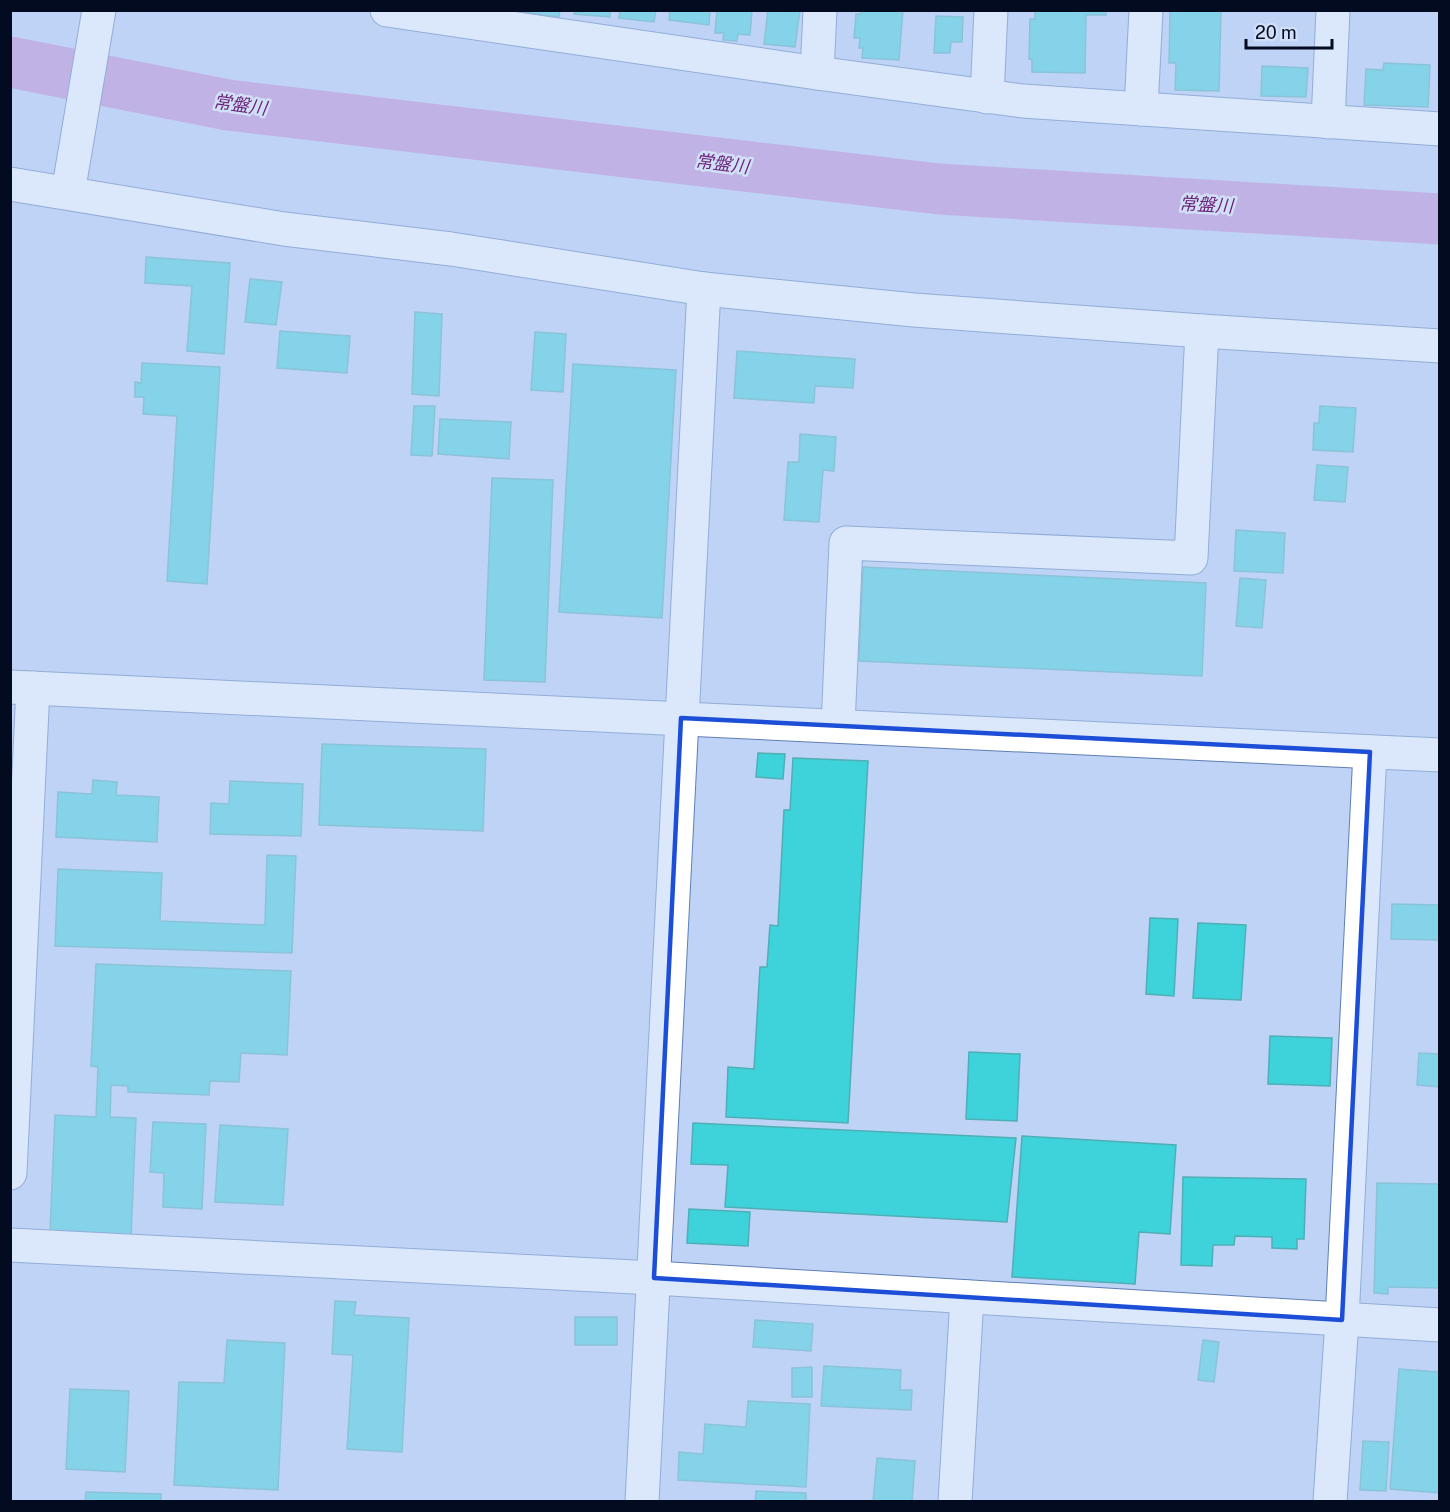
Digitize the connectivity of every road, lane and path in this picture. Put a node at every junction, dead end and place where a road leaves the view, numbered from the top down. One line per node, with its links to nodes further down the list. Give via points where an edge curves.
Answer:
1 (387, 10): 7 (street)
2 (819, 10): 8 (street)
3 (991, 10): 9 (street)
4 (1146, 10): 10 (street)
5 (1333, 10): 11 (street)
6 (98, 12): 14 (street)
7 (435, 14): 8 (street)
8 (817, 73): 9 (street)
9 (987, 97): 10 (street)
10 (1141, 109): 11 (street)
11 (1328, 122): 12 (street)
12 (1440, 129)
13 (10, 184): 14 (street)
14 (68, 193): 15 (street, via 284,229 451,249)
15 (704, 289): 16 (street, via 914,310); 19 (street)
16 (1202, 331): 17 (street); 20 (street, via 1191,558 846,543)
17 (1440, 346)
18 (22, 687): 19 (street); 23 (street)
19 (681, 718): 20 (street); 25 (street)
20 (838, 726): 21 (street)
21 (1370, 752): 22 (street); 27 (street)
22 (1440, 755)
23 (10, 1173)
24 (10, 1245): 25 (street)
25 (654, 1278): 26 (street); 29 (street)
26 (967, 1297): 27 (street); 30 (street)
27 (1342, 1320): 28 (street); 31 (street)
28 (1440, 1325)
29 (642, 1502)
30 (955, 1502)
31 (1330, 1502)

